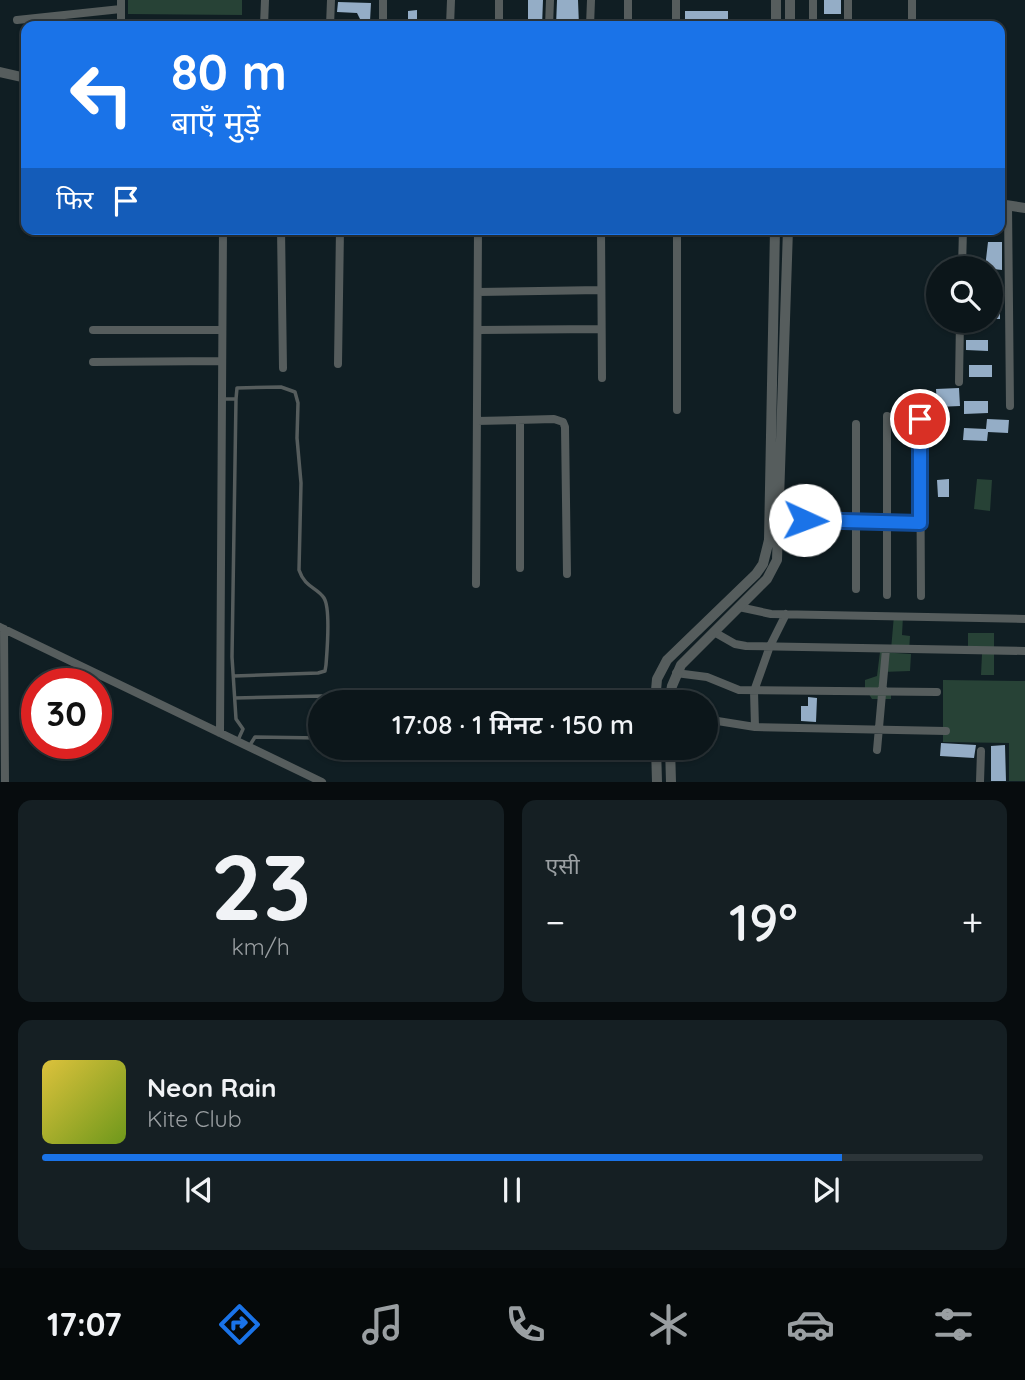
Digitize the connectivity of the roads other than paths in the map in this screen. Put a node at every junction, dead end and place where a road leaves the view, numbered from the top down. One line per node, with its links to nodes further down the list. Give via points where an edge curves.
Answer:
1 (265, 0): 17 (street)
2 (331, 0): 18 (street)
3 (383, 0): 19 (street)
4 (451, 0): 20 (street)
5 (499, 0): 21 (street)
6 (550, 0): 22 (street)
7 (591, 0): 23 (street)
8 (628, 0): 24 (street)
9 (677, 0): 25 (street)
10 (776, 0): 26 (street)
11 (790, 0): 27 (street)
12 (813, 0): 28 (street)
13 (848, 0): 29 (street)
14 (912, 0): 30 (street)
15 (121, 4): 16 (street)
16 (17, 20)
17 (264, 21)
18 (330, 21)
19 (383, 21)
20 (450, 21)
21 (499, 21)
22 (549, 21)
23 (590, 21)
24 (628, 21)
25 (677, 21)
26 (776, 21)
27 (790, 21)
28 (813, 21)
29 (848, 21)
30 (912, 21)
31 (0, 72): 32 (street)
32 (21, 77)
33 (1005, 205): 34 (street)
34 (1025, 208)
35 (223, 235): 50 (street)
36 (282, 235): 56 (street)
37 (340, 235): 55 (street)
38 (478, 235): 47 (street)
39 (601, 235): 46 (street)
40 (677, 235): 62 (street)
41 (775, 235): 88 (street, via 767,552 756,574 667,660)
42 (788, 235): 68 (street)
43 (963, 235): 45 (street)
44 (1004, 235): 61 (street)
45 (962, 256)
46 (601, 290): 47 (street); 48 (street)
47 (478, 292): 51 (street)
48 (601, 329): 51 (street); 57 (street)
49 (93, 330): 50 (street)
50 (222, 330): 53 (street)
51 (478, 330): 66 (street)
52 (960, 333): 58 (street)
53 (222, 361): 54 (street); 60 (street)
54 (93, 362)
55 (338, 364)
56 (283, 368)
57 (602, 378)
58 (959, 382)
59 (236, 397): 60 (lane); 87 (lane); 87 (lane, via 237,388 281,387 295,392 301,483 299,570 302,580 324,597 327,607 327,665 318,673)
60 (222, 398): 99 (street)
61 (1010, 406)
62 (677, 410)
63 (887, 416): 70 (street)
64 (920, 419): 71 (street)
65 (520, 420): 66 (street); 72 (street); 73 (street, via 558,419 565,427)
66 (477, 421): 74 (street)
67 (856, 425): 69 (street)
68 (780, 520): 69 (street); 78 (street, via 774,570)
69 (856, 522): 70 (street); 75 (street)
70 (887, 523): 71 (street); 76 (street)
71 (920, 523): 77 (street)
72 (520, 568)
73 (567, 574)
74 (476, 584)
75 (856, 589)
76 (887, 595)
77 (921, 596)
78 (739, 607): 79 (street); 82 (street)
79 (786, 614): 80 (street); 83 (street)
80 (1025, 619)
81 (2, 628): 99 (street); 107 (street)
82 (714, 632): 83 (street, via 735,644); 86 (street)
83 (771, 646): 84 (street); 90 (street)
84 (886, 649): 85 (street); 91 (street)
85 (1025, 651)
86 (676, 673): 89 (street); 90 (street)
87 (234, 676): 94 (lane)
88 (656, 690)
89 (672, 690)
90 (754, 691): 91 (street); 96 (street)
91 (882, 692): 92 (street); 97 (street)
92 (937, 692)
93 (308, 696): 94 (lane)
94 (235, 698): 101 (lane, via 236,719 243,729)
95 (718, 721): 96 (street)
96 (755, 727): 97 (street)
97 (878, 730): 98 (street); 103 (street)
98 (946, 731)
99 (220, 733): 101 (street)
100 (308, 738): 102 (lane, via 255,737)
101 (238, 741): 102 (street)
102 (249, 747): 108 (street)
103 (877, 750)
104 (981, 751): 111 (street)
105 (656, 760): 109 (street)
106 (670, 760): 110 (street)
107 (5, 782)
108 (322, 782)
109 (657, 782)
110 (671, 782)
111 (980, 782)

